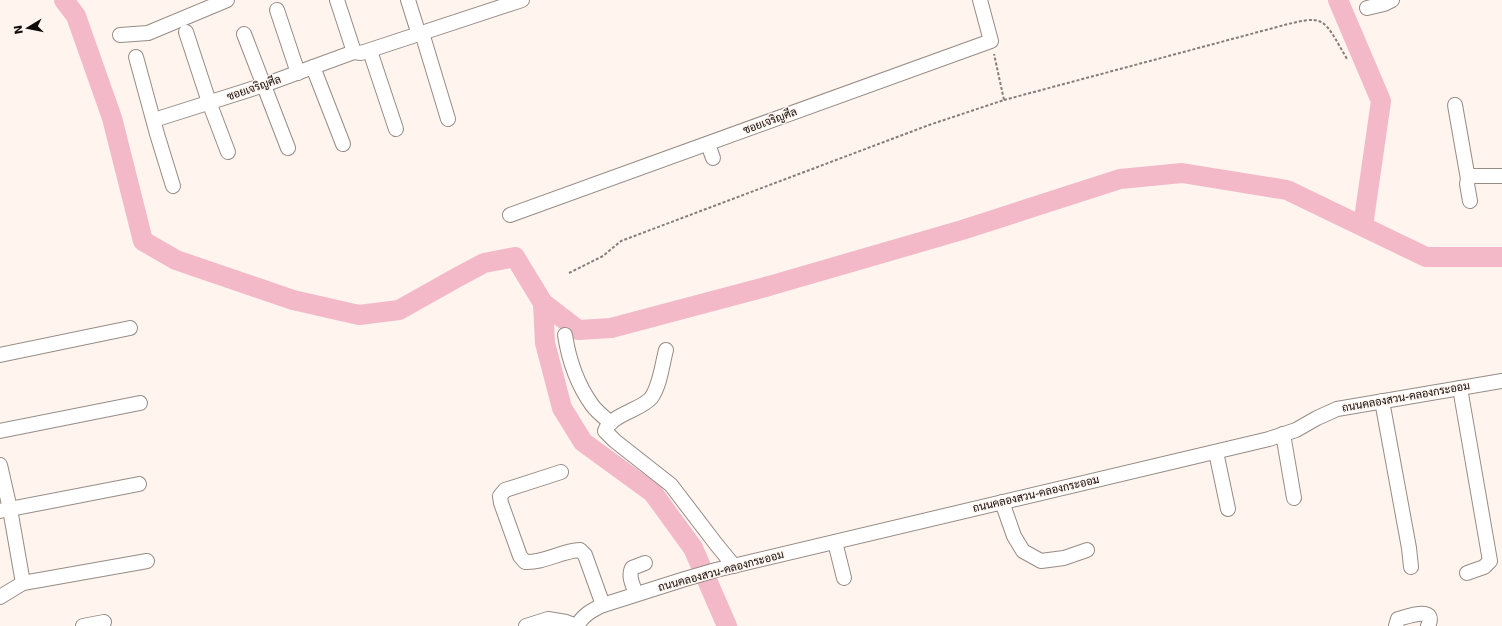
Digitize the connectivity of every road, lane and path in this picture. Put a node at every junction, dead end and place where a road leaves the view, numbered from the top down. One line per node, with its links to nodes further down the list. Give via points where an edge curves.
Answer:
1 (227, 0): 12 (street, via 148,33)
2 (337, 0): 15 (street)
3 (408, 0): 11 (street)
4 (522, 0): 11 (street, ซอยเจริญศีล)
5 (980, 0): 13 (street)
6 (1392, 0): 7 (street)
7 (1367, 8)
8 (277, 10): 19 (street)
9 (186, 32): 22 (street)
10 (244, 34): 20 (street)
11 (421, 34): 14 (street, ซอยเจริญศีล); 24 (street)
12 (120, 35)
13 (991, 41): 21 (path); 28 (street, ซอยเจริญศีล)
14 (370, 51): 15 (street, ซอยเจริญศีล); 26 (street)
15 (354, 52): 18 (street, ซอยเจริญศีล)
16 (136, 57): 25 (street)
17 (1347, 58): 21 (path, via 1328,27 1322,21 1314,19 1277,26)
18 (313, 67): 19 (street, ซอยเจริญศีล); 27 (street)
19 (298, 73): 20 (street, ซอยเจริญศีล)
20 (264, 85): 22 (street, ซอยเจริญศีล); 29 (street)
21 (1004, 100): 37 (path, via 929,125 621,241 603,256)
22 (209, 102): 25 (street, ซอยเจริญศีล); 30 (street)
23 (1455, 105): 33 (street)
24 (448, 119)
25 (154, 120): 34 (street)
26 (396, 129)
27 (343, 144)
28 (708, 144): 31 (street); 36 (street, ซอยเจริญศีล)
29 (288, 148)
30 (228, 152)
31 (713, 158)
32 (1502, 176): 33 (street, via 1472,176)
33 (1468, 179): 35 (street)
34 (173, 186)
35 (1470, 201)
36 (510, 215)
37 (569, 272)
38 (130, 328): 41 (street)
39 (565, 336): 46 (street, via 576,378 593,407)
40 (666, 350): 46 (street, via 658,383 649,400)
41 (0, 355)
42 (1502, 381): 43 (street, ถนนคลองสวน-คลองกระออม)
43 (1460, 388): 44 (street, ถนนคลองสวน-คลองกระออม); 63 (street, via 1490,561 1484,567)
44 (1382, 402): 48 (street, ถนนคลองสวน-คลองกระออม, via 1337,409); 62 (street)
45 (140, 403): 47 (street)
46 (611, 423): 61 (street, via 606,428 607,433 671,485)
47 (0, 431)
48 (1283, 434): 49 (street, ถนนคลองสวน-คลองกระออม); 53 (street)
49 (1216, 452): 54 (street, ถนนคลองสวน-คลองกระออม); 55 (street)
50 (0, 465): 56 (street)
51 (561, 472): 68 (street, via 505,490 500,496 501,503 520,556 525,562 533,562 569,550 580,550)
52 (139, 484): 56 (street)
53 (1294, 498)
54 (1002, 502): 57 (street, ถนนคลองสวน-คลองกระออม); 58 (street, via 1014,536 1023,551 1040,561 1064,558)
55 (1228, 509)
56 (5, 510): 65 (street)
57 (835, 542): 61 (street, ถนนคลองสวน-คลองกระออม); 64 (street)
58 (1087, 550)
59 (147, 561): 65 (street)
60 (645, 562): 66 (street, via 632,568 630,572)
61 (734, 566): 66 (street, ถนนคลองสวน-คลองกระออม)
62 (1411, 567)
63 (1467, 572)
64 (844, 578)
65 (24, 583): 67 (street)
66 (636, 594): 68 (street, ถนนคลองสวน-คลองกระออม)
67 (0, 596)
68 (603, 605): 72 (street, ถนนคลองสวน-คลองกระออม, via 590,611)
69 (104, 622): 70 (street)
70 (83, 626)
71 (526, 626): 72 (street, via 548,619)
72 (577, 626)
73 (1396, 626): 74 (street, via 1398,619 1424,613 1430,620)
74 (1428, 626)

